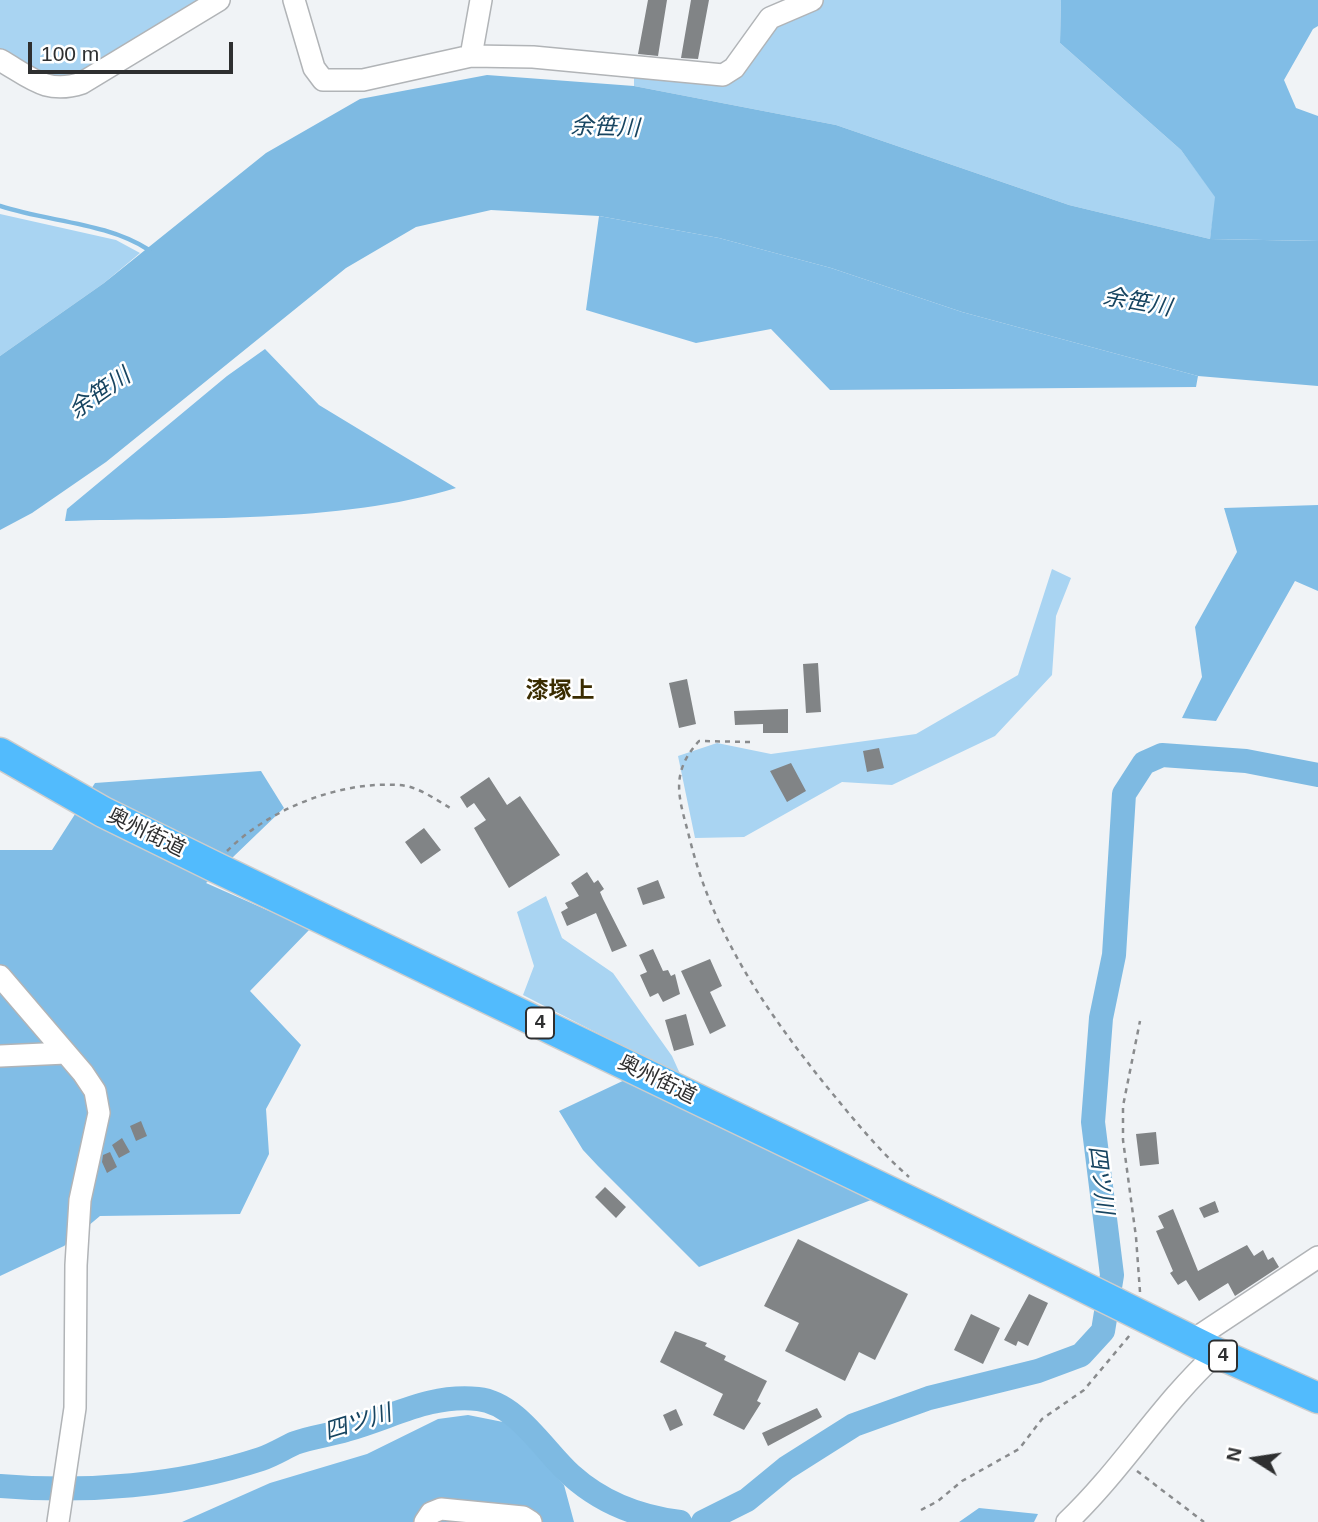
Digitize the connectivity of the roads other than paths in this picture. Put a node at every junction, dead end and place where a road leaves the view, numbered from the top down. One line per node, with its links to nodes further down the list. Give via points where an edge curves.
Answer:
1 (219, 0): 6 (street, via 67,88 55,89)
2 (293, 0): 5 (street, via 314,68 323,80 363,80)
3 (481, 0): 5 (street)
4 (812, 0): 5 (street, via 771,19 734,68 723,75 533,57)
5 (471, 56)
6 (0, 60)
7 (0, 753): 12 (highway, 奥州街道 / 4, via 103,812 212,866)
8 (0, 976): 9 (street)
9 (66, 1053): 10 (street); 14 (street, via 95,1091 99,1113 80,1200 75,1408)
10 (0, 1056)
11 (1318, 1256): 12 (street)
12 (1205, 1347): 13 (highway, 奥州街道 / 4); 17 (street, via 1187,1381 1124,1461)
13 (1318, 1398)
14 (58, 1522)
15 (425, 1522): 16 (street, via 440,1509 523,1517)
16 (531, 1522)
17 (1067, 1522)

